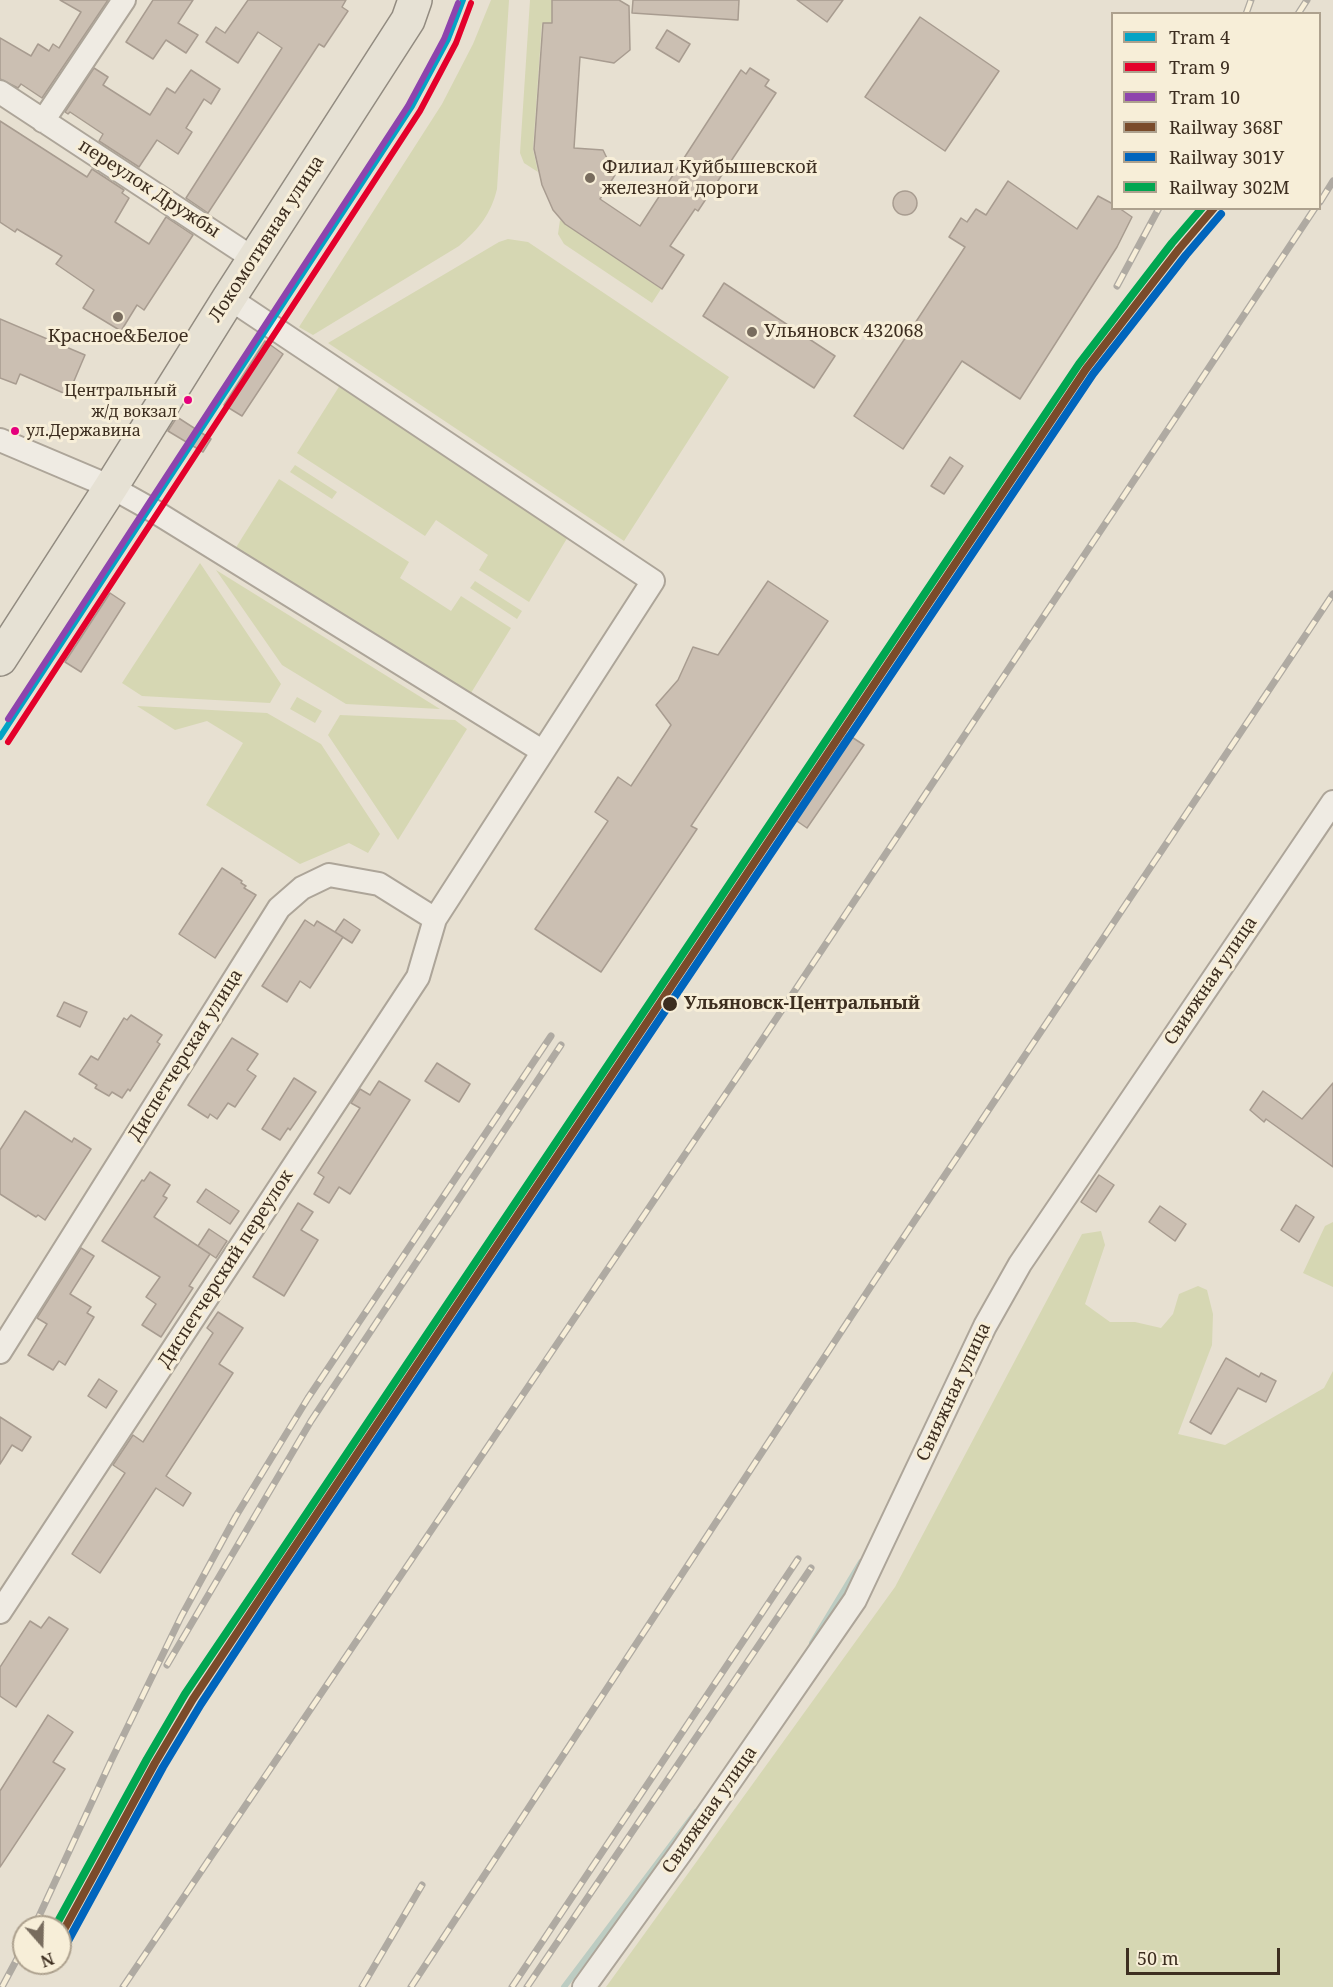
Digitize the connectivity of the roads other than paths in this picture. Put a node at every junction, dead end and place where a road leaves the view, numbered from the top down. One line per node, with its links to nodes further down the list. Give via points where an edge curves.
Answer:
1 (124, 0): 4 (street)
2 (415, 0): 5 (main road, Локомотивная улица, via 408,20)
3 (0, 92): 4 (street, переулок Дружбы)
4 (43, 121): 5 (street, переулок Дружбы)
5 (254, 258): 6 (main road, Локомотивная улица)
6 (229, 298): 8 (main road, Локомотивная улица); 10 (street, Диспетчерский переулок, via 653,581)
7 (0, 440): 8 (street)
8 (111, 487): 9 (main road, Локомотивная улица); 10 (street)
9 (0, 659)
10 (542, 751): 12 (street, Диспетчерский переулок)
11 (1333, 802): 15 (street, Свияжная улица, via 1020,1264 986,1326 855,1600)
12 (435, 919): 13 (street, Диспетчерская улица, via 379,884 329,875 303,888 279,908); 14 (street, Диспетчерский переулок, via 418,977)
13 (0, 1352)
14 (0, 1612)
15 (584, 1987)

